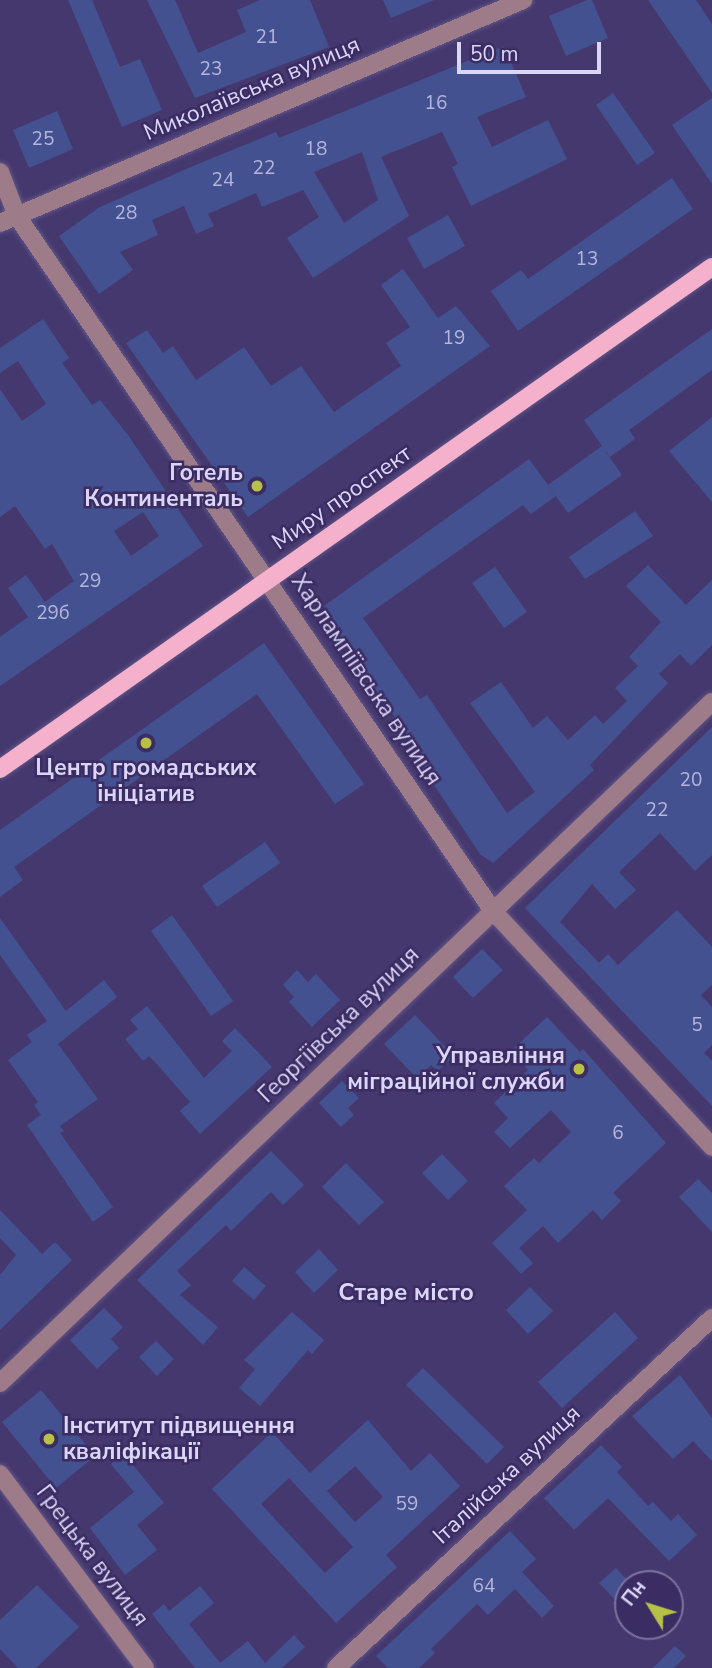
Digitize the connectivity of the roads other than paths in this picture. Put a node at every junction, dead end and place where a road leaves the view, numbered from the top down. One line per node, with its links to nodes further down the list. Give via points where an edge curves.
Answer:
1 (523, 0): 3 (street, Миколаївська вулиця)
2 (0, 172): 3 (street, Харлампіївська вулиця)
3 (8, 219): 5 (street, Харлампіївська вулиця)
4 (712, 267): 5 (main road, Миру проспект)
5 (268, 580): 7 (main road, Миру проспект); 8 (street, Харлампіївська вулиця)
6 (712, 702): 8 (street, Георгіївська вулиця)
7 (0, 769)
8 (493, 911): 9 (street, Харлампіївська вулиця); 11 (street, Георгіївська вулиця)
9 (712, 1147)
10 (712, 1318): 14 (street, Італійська вулиця)
11 (0, 1383)
12 (0, 1474): 13 (street, Грецька вулиця)
13 (145, 1668)
14 (336, 1668)

